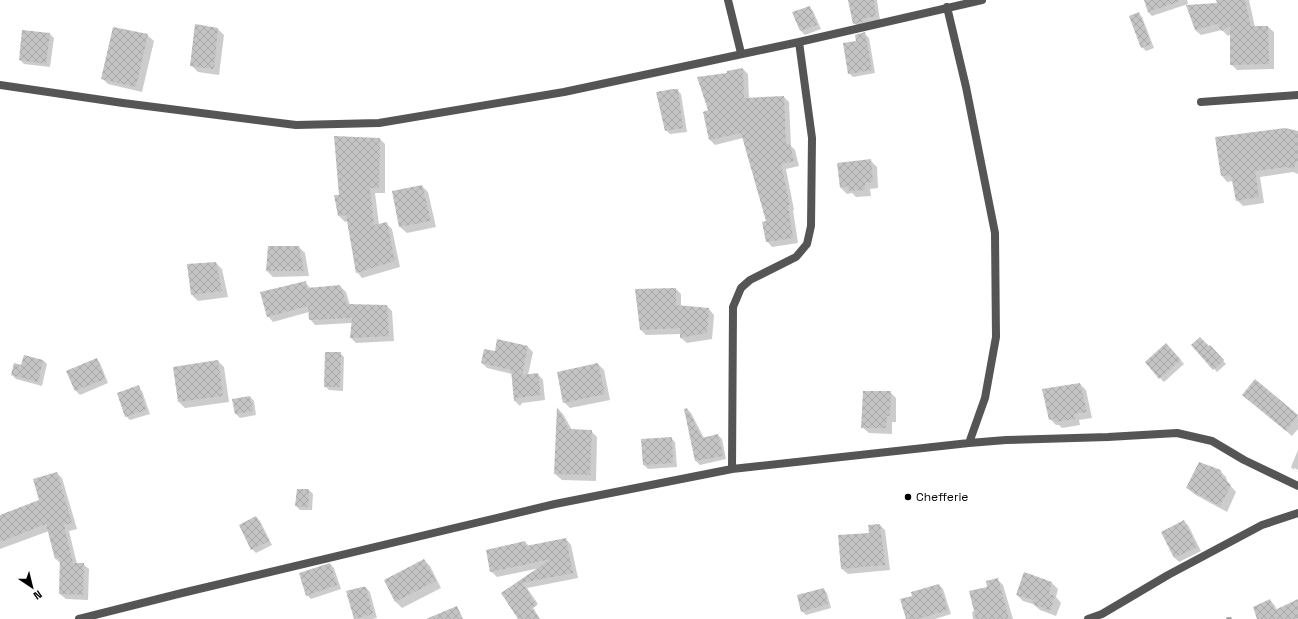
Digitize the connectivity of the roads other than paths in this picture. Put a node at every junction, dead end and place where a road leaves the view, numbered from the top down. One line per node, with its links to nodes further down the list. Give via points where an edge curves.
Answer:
1 (728, 0): 5 (street)
2 (982, 0): 3 (street)
3 (947, 7): 4 (street); 9 (street, via 995,232 996,337 985,398)
4 (799, 42): 5 (street); 10 (street, via 812,138 810,226 807,244 796,257 750,280 741,288 733,307)
5 (741, 53): 6 (street, via 564,92 379,123 296,125)
6 (0, 85)
7 (1298, 95): 8 (street)
8 (1201, 102)
9 (969, 443): 10 (street); 11 (street, via 1177,433 1212,441)
10 (732, 469): 13 (street, via 555,504)
11 (1298, 486)
12 (1298, 513): 14 (street, via 1262,524 1102,614)
13 (79, 619)
14 (1088, 619)

